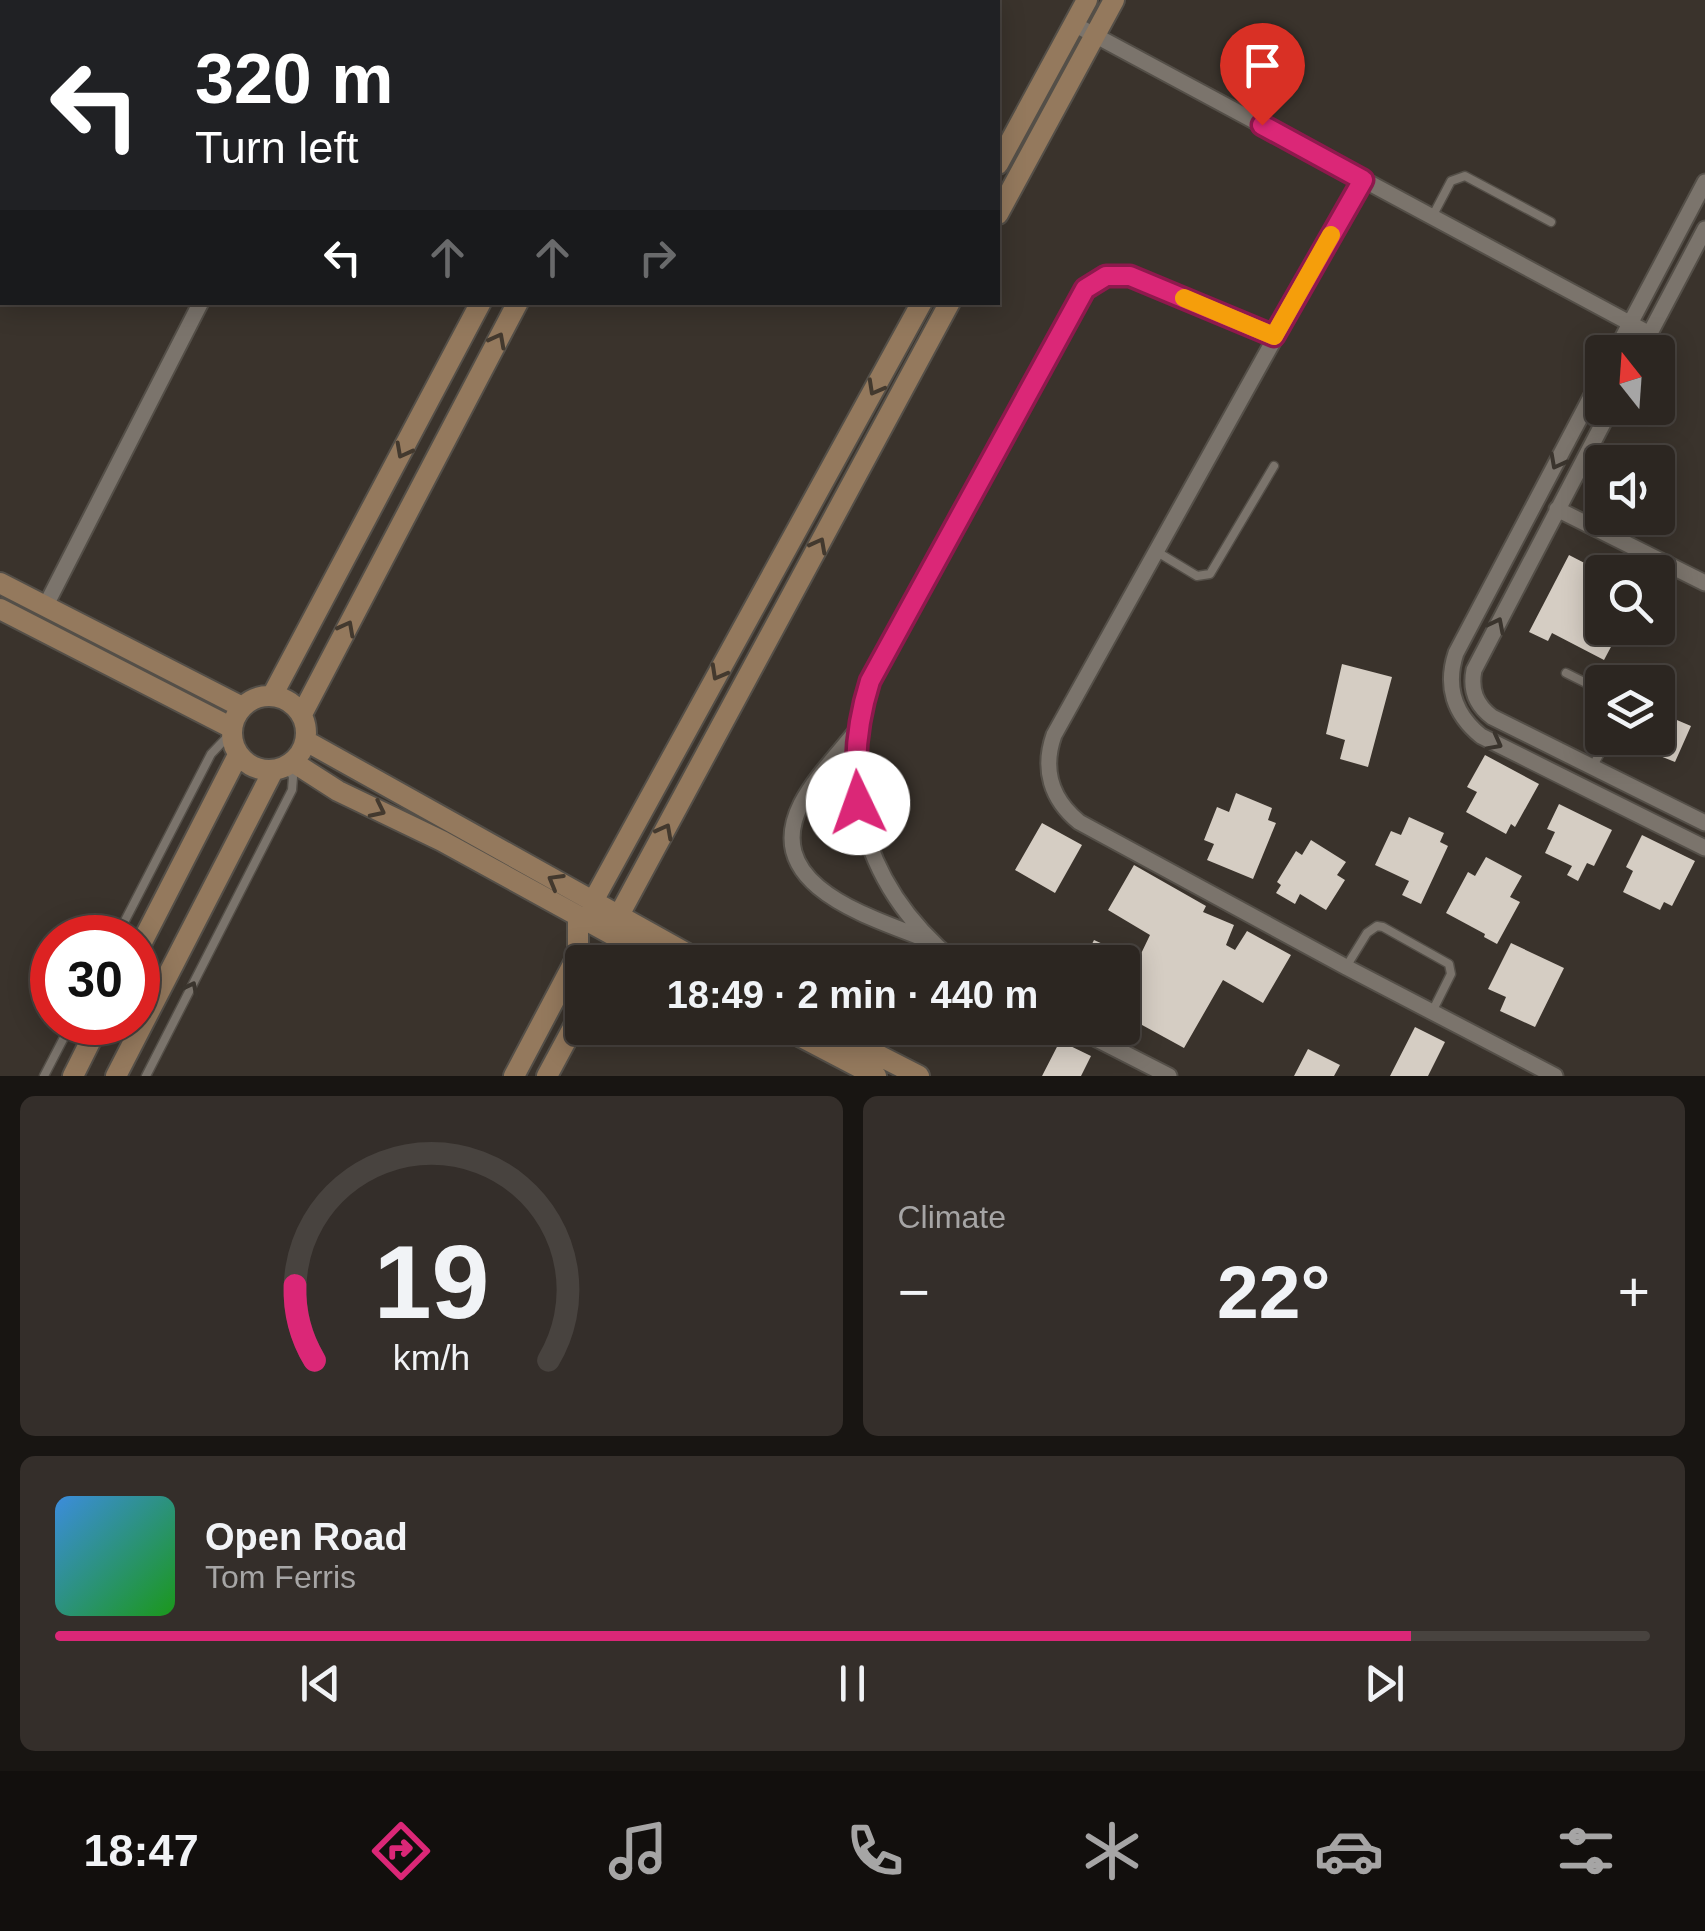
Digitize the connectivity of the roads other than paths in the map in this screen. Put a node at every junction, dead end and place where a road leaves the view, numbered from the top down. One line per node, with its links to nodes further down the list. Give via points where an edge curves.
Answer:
1 (1087, 0): 3 (street)
2 (1114, 0): 4 (street)
3 (1074, 24): 4 (street); 5 (street)
4 (1094, 35): 6 (street); 8 (street)
5 (1000, 160)
6 (1363, 180): 9 (street); 20 (street)
7 (1705, 182): 17 (street)
8 (1000, 210)
9 (1432, 217): 10 (lane, via 1452,182 1465,176); 17 (street)
10 (1551, 222)
11 (1705, 229): 18 (street)
12 (199, 305): 30 (street)
13 (479, 305): 26 (street, one-way to 26)
14 (516, 305): 29 (street, one-way to 14)
15 (920, 305): 48 (street, one-way to 48)
16 (948, 305): 51 (street, one-way to 16)
17 (1630, 323): 18 (street); 19 (street)
18 (1650, 334)
19 (1623, 335)
20 (1274, 336): 25 (street); 37 (street, via 1130,276 1106,276 1085,289 882,655)
21 (1585, 408): 47 (street, one-way to 47, via 1456,654 1453,697 1481,736)
22 (1602, 425): 24 (street)
23 (1274, 466): 25 (lane, via 1210,574 1197,576)
24 (1557, 509): 28 (street); 43 (street, one-way to 24, via 1492,717 1472,689 1474,670)
25 (1154, 550): 57 (street, via 1054,735 1048,758 1054,793 1079,822)
26 (338, 573): 29 (street); 34 (street)
27 (0, 582): 30 (street)
28 (1705, 584)
29 (368, 590): 36 (street, one-way to 29)
30 (45, 606): 35 (street)
31 (0, 609): 38 (street)
32 (1566, 673): 33 (lane)
33 (1585, 682)
34 (272, 696): 35 (street); 36 (street)
35 (242, 708): 38 (street)
36 (302, 714): 39 (street)
37 (858, 729): 52 (street, via 856,778 871,851 893,895); 52 (street, via 798,811 798,860 827,896)
38 (232, 730): 40 (street); 49 (lane, via 212,754)
39 (306, 741): 42 (street); 44 (street)
40 (238, 754): 42 (street, via 253,768); 50 (street)
41 (1599, 755): 43 (lane)
42 (284, 766): 46 (street, one-way to 46); 68 (street); 69 (lane, one-way to 42, via 292,790 293,777)
43 (1593, 766): 45 (street)
44 (453, 821): 46 (street); 48 (street, one-way to 44)
45 (1705, 823)
46 (442, 842): 48 (street)
47 (1705, 848)
48 (585, 909): 51 (street); 53 (street); 54 (street)
49 (128, 915)
50 (156, 915)
51 (618, 917): 55 (street)
52 (932, 942): 56 (street)
53 (581, 945)
54 (636, 945)
55 (670, 945)
56 (935, 945)
57 (1346, 968): 59 (street); 59 (lane, via 1372,929 1388,929 1449,964 1451,974)
58 (565, 998): 70 (street)
59 (1432, 1012): 75 (street)
60 (565, 1043): 71 (street)
61 (60, 1045): 66 (lane)
62 (88, 1045): 67 (street)
63 (817, 1045): 72 (street)
64 (858, 1045): 73 (street)
65 (1108, 1045): 74 (street)
66 (44, 1076)
67 (73, 1076)
68 (116, 1076)
69 (146, 1076)
70 (514, 1076)
71 (547, 1076)
72 (876, 1076)
73 (919, 1076)
74 (1169, 1076)
75 (1555, 1076)

